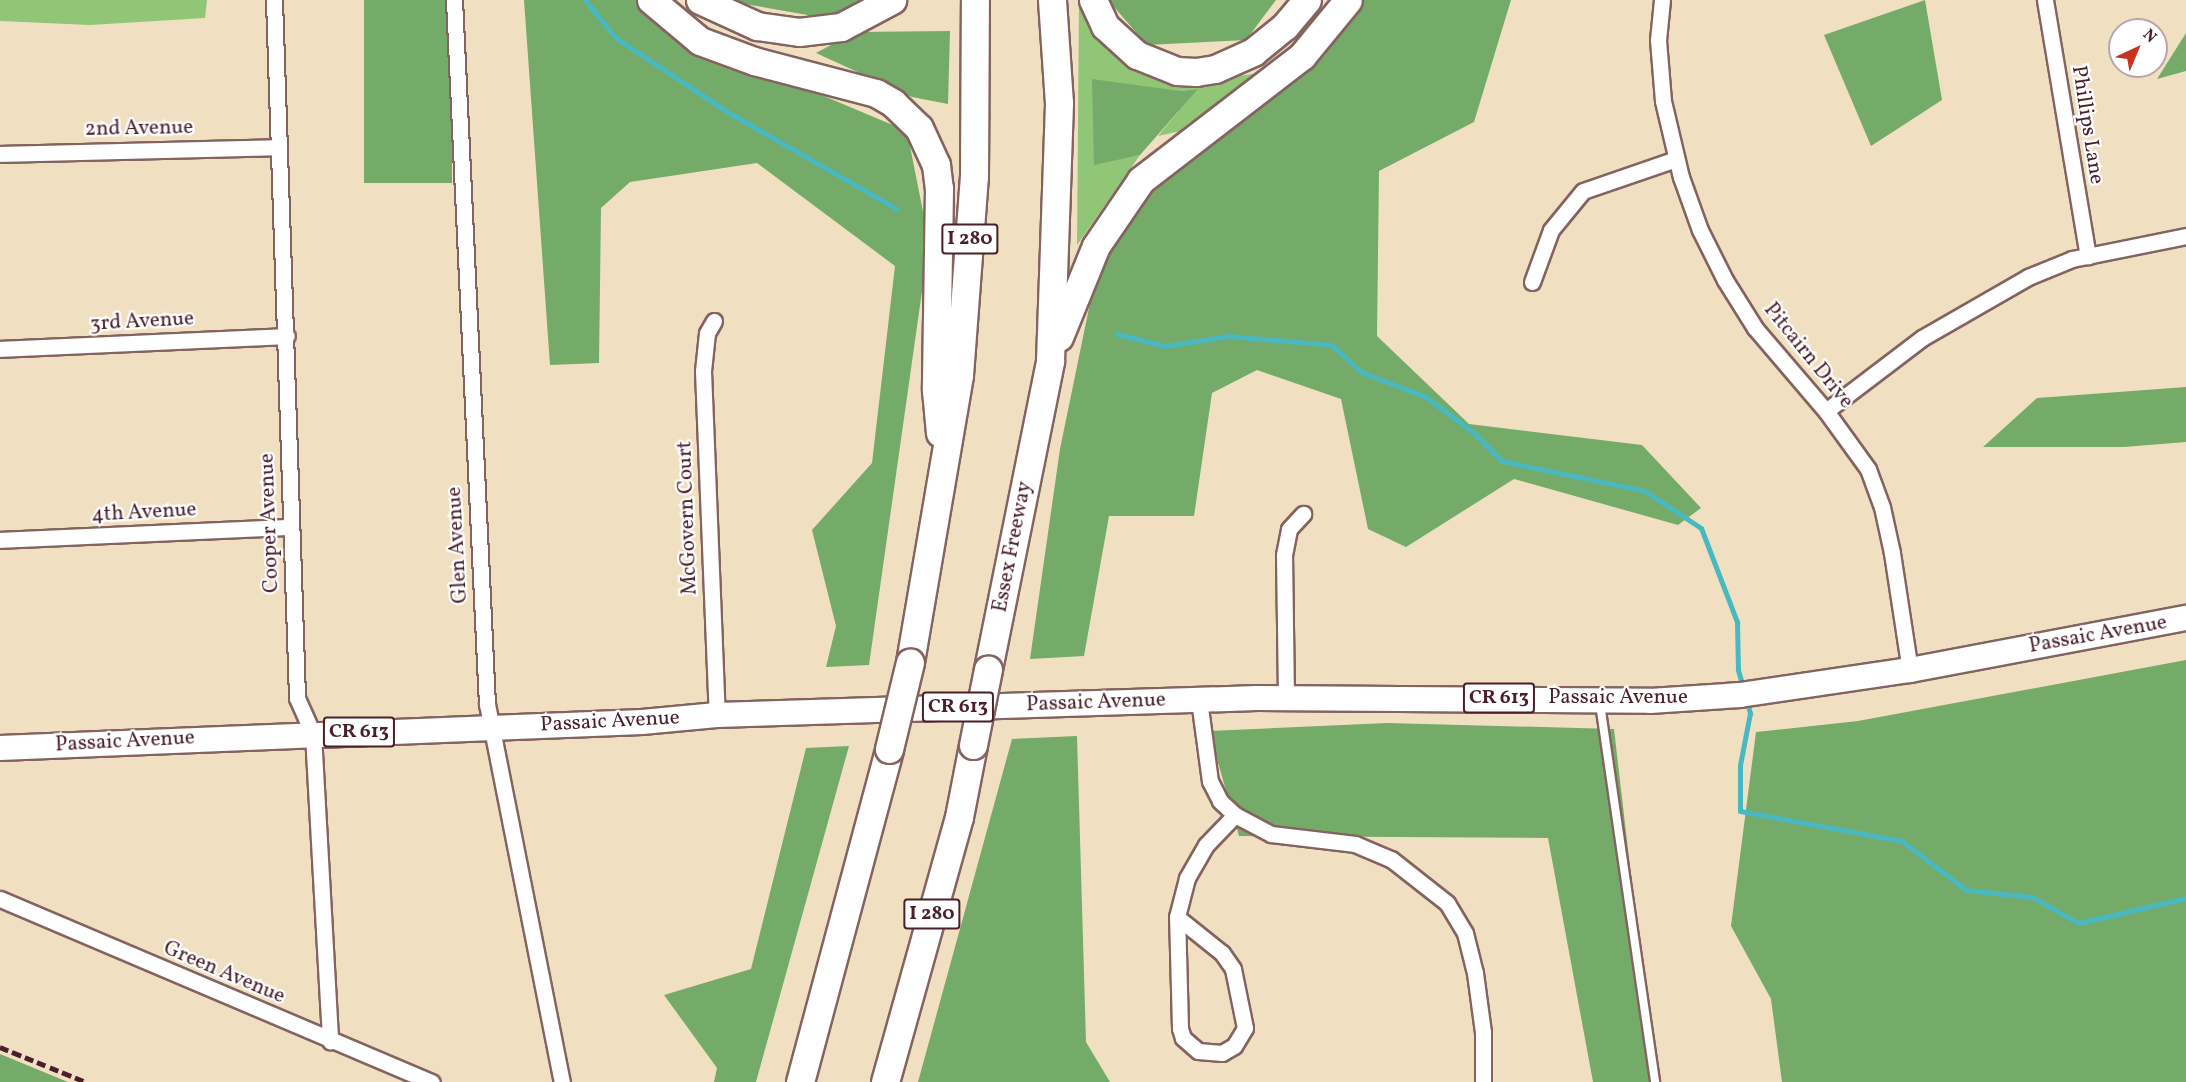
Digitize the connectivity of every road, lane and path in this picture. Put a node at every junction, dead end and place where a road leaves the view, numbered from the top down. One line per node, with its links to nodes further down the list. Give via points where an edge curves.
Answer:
1 (274, 0): 13 (street, Cooper Avenue)
2 (454, 0): 34 (street, Glen Avenue, via 487,704)
3 (651, 0): 24 (highway, via 700,41 754,61 876,93 919,128 936,165 939,188 936,390)
4 (700, 0): 5 (highway, via 757,26 799,32 841,27)
5 (892, 0)
6 (975, 0): 24 (highway, I 280, via 974,177 968,273)
7 (1052, 0): 22 (highway, Essex Freeway / I 280, via 1059,103)
8 (1093, 0): 9 (highway, via 1105,26 1137,55 1178,71 1196,72 1215,69 1253,52 1285,26)
9 (1307, 0)
10 (1348, 0): 22 (highway, via 1302,56 1161,162 1125,200 1081,276)
11 (1662, 0): 15 (street, Pitcairn Drive, via 1659,71)
12 (2045, 0): 17 (street, Phillips Lane)
13 (279, 147): 14 (street, 2nd Avenue); 20 (street, Cooper Avenue)
14 (0, 154)
15 (1676, 159): 18 (street, via 1584,191 1551,230); 23 (street, Pitcairn Drive, via 1700,230 1725,280 1768,346)
16 (2186, 236): 17 (street)
17 (2088, 256): 23 (street, via 2028,277 1976,304 1922,338)
18 (1532, 282)
19 (714, 321): 33 (street, McGovern Court, via 705,341 703,371)
20 (287, 336): 21 (street, 3rd Avenue); 26 (street, Cooper Avenue)
21 (0, 349)
22 (1050, 361): 44 (highway, Essex Freeway / I 280, bridge, via 959,817)
23 (1826, 411): 29 (street, Pitcairn Drive, via 1868,469 1882,507)
24 (944, 477): 43 (highway, I 280, bridge, via 910,662)
25 (1303, 514): 30 (street, via 1289,529 1284,555)
26 (291, 527): 27 (street, 4th Avenue); 35 (street, Cooper Avenue, via 297,698)
27 (0, 540)
28 (2186, 618): 29 (main road, Passaic Avenue / CR 613)
29 (1910, 669): 32 (main road, Passaic Avenue / CR 613, via 1748,694)
30 (1286, 697): 31 (main road, Passaic Avenue / CR 613); 32 (main road, Passaic Avenue / CR 613)
31 (1199, 700): 33 (main road, Passaic Avenue / CR 613); 37 (street, via 1210,781 1220,801)
32 (1600, 700): 46 (lane)
33 (717, 715): 34 (main road, Passaic Avenue / CR 613)
34 (492, 729): 35 (main road, Passaic Avenue / CR 613); 42 (street, Glen Avenue)
35 (313, 734): 36 (main road, Passaic Avenue / CR 613); 40 (street, Cooper Avenue)
36 (0, 748)
37 (1235, 815): 39 (street, via 1206,845 1187,878); 45 (street, via 1271,834 1334,840 1391,859 1447,903 1465,933 1475,973 1483,1032)
38 (0, 899): 40 (street, Green Avenue)
39 (1177, 917): 39 (street, via 1183,1038 1198,1051 1222,1053 1234,1046 1245,1028 1233,969 1222,953)
40 (330, 1042): 41 (street, Green Avenue)
41 (432, 1082)
42 (562, 1082)
43 (800, 1082)
44 (885, 1082)
45 (1483, 1082)
46 (1655, 1082)

